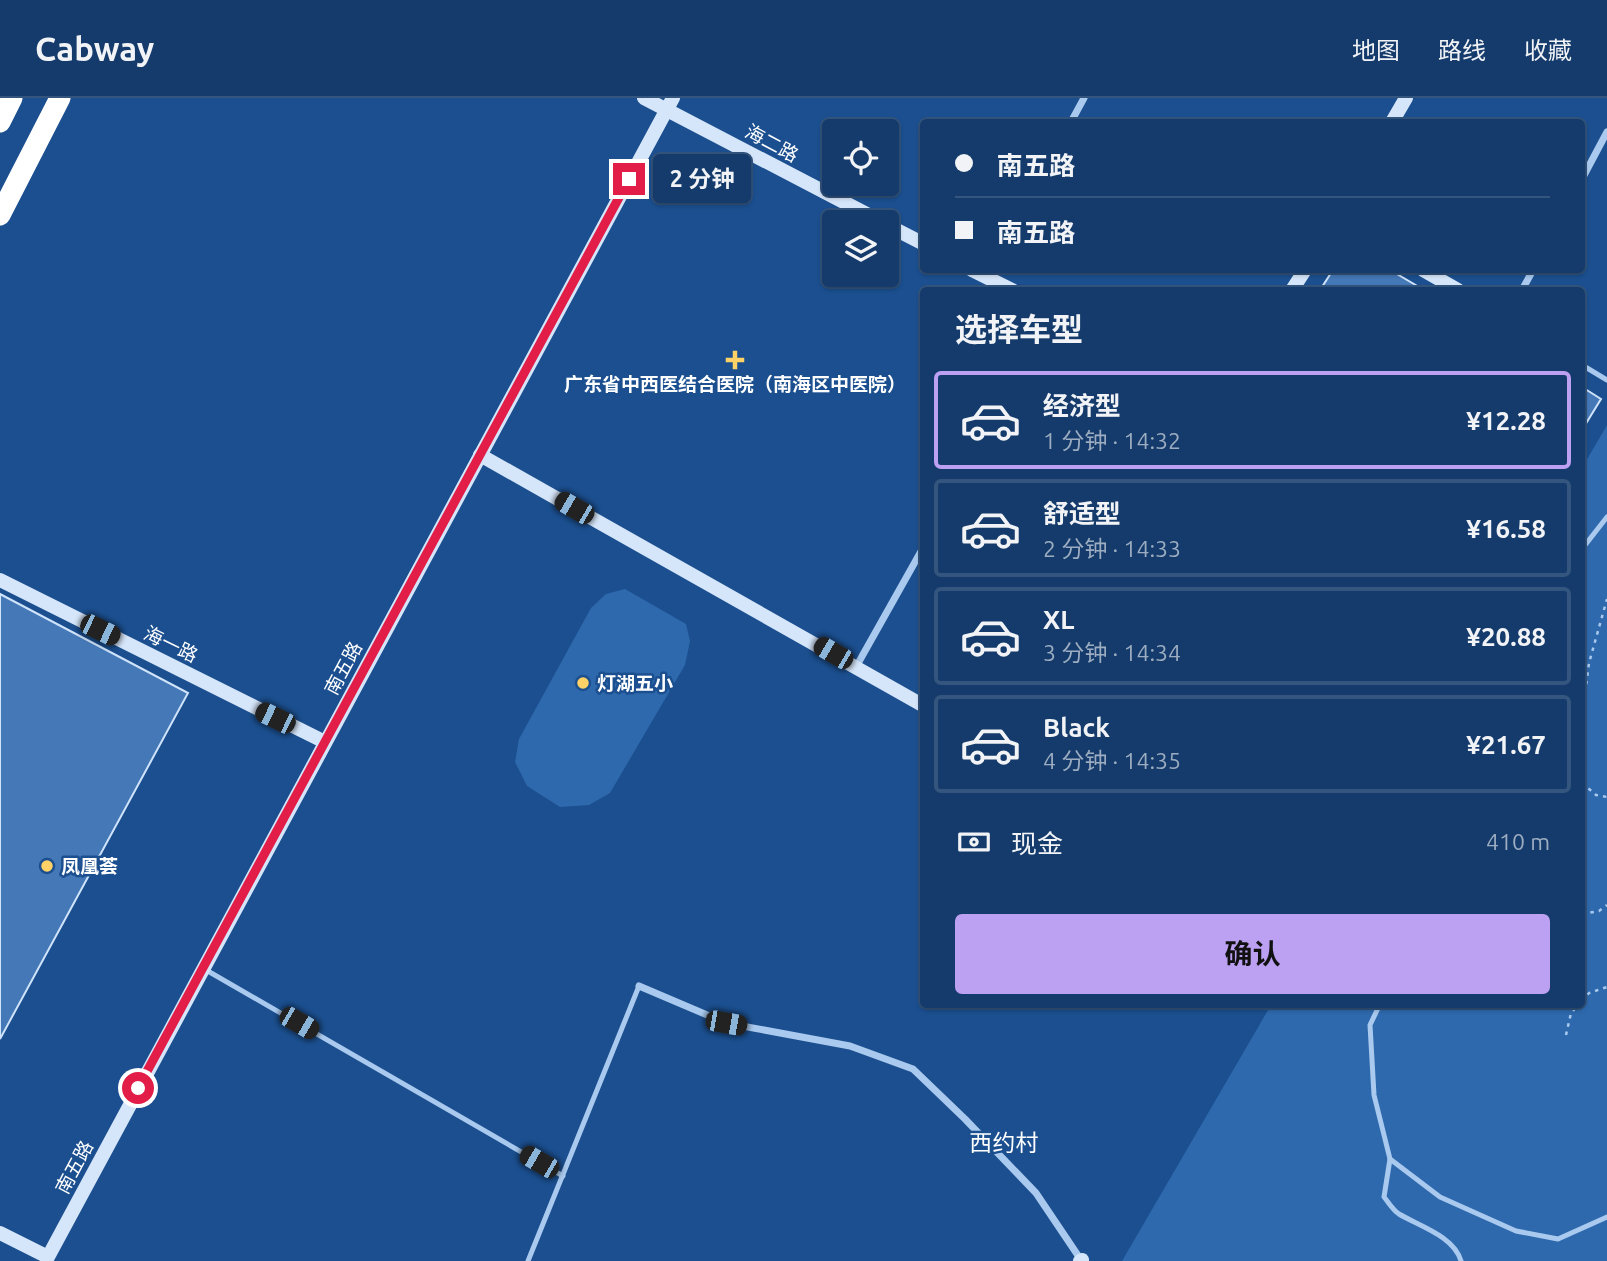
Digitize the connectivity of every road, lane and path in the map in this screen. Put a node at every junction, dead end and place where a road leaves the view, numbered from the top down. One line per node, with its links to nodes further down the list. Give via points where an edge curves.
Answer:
1 (12, 98): 9 (highway)
2 (60, 98): 13 (highway)
3 (644, 98): 6 (street, 海二路)
4 (1084, 98): 7 (street)
5 (1406, 98): 8 (street)
6 (670, 104): 12 (street, 海二路); 22 (street, 南五路)
7 (1074, 119)
8 (1394, 119)
9 (0, 122)
10 (1607, 132): 11 (street)
11 (1585, 172)
12 (860, 210)
13 (0, 215)
14 (899, 231): 15 (street)
15 (920, 242)
16 (1428, 273): 19 (street)
17 (993, 274): 18 (street)
18 (1008, 287)
19 (1453, 287)
20 (1585, 367): 21 (lane)
21 (1607, 380)
22 (480, 455): 28 (street); 31 (street, 南五路)
23 (1607, 517): 24 (lane)
24 (1585, 545)
25 (920, 553): 28 (street)
26 (0, 580): 31 (street, 海一路)
27 (1607, 599): 29 (path)
28 (856, 667): 30 (street)
29 (1585, 694)
30 (920, 704)
31 (325, 742): 36 (street, 南五路)
32 (1585, 785): 33 (path)
33 (1607, 797)
34 (1607, 905): 35 (path)
35 (1585, 913)
36 (203, 968): 44 (lane); 46 (street, 南五路, via 48,1257)
37 (639, 986): 44 (lane); 48 (street, via 726,1023 849,1046 913,1069 1035,1193)
38 (1607, 987): 39 (path)
39 (1585, 997)
40 (1378, 1008): 43 (lane, via 1370,1025 1374,1095)
41 (1576, 1008): 42 (path)
42 (1566, 1035)
43 (1390, 1159): 45 (lane, via 1440,1197 1516,1231 1559,1239); 49 (lane, via 1384,1197 1396,1212 1444,1239)
44 (563, 1175): 47 (lane)
45 (1607, 1217)
46 (0, 1233)
47 (528, 1261)
48 (1081, 1261)
49 (1461, 1261)

